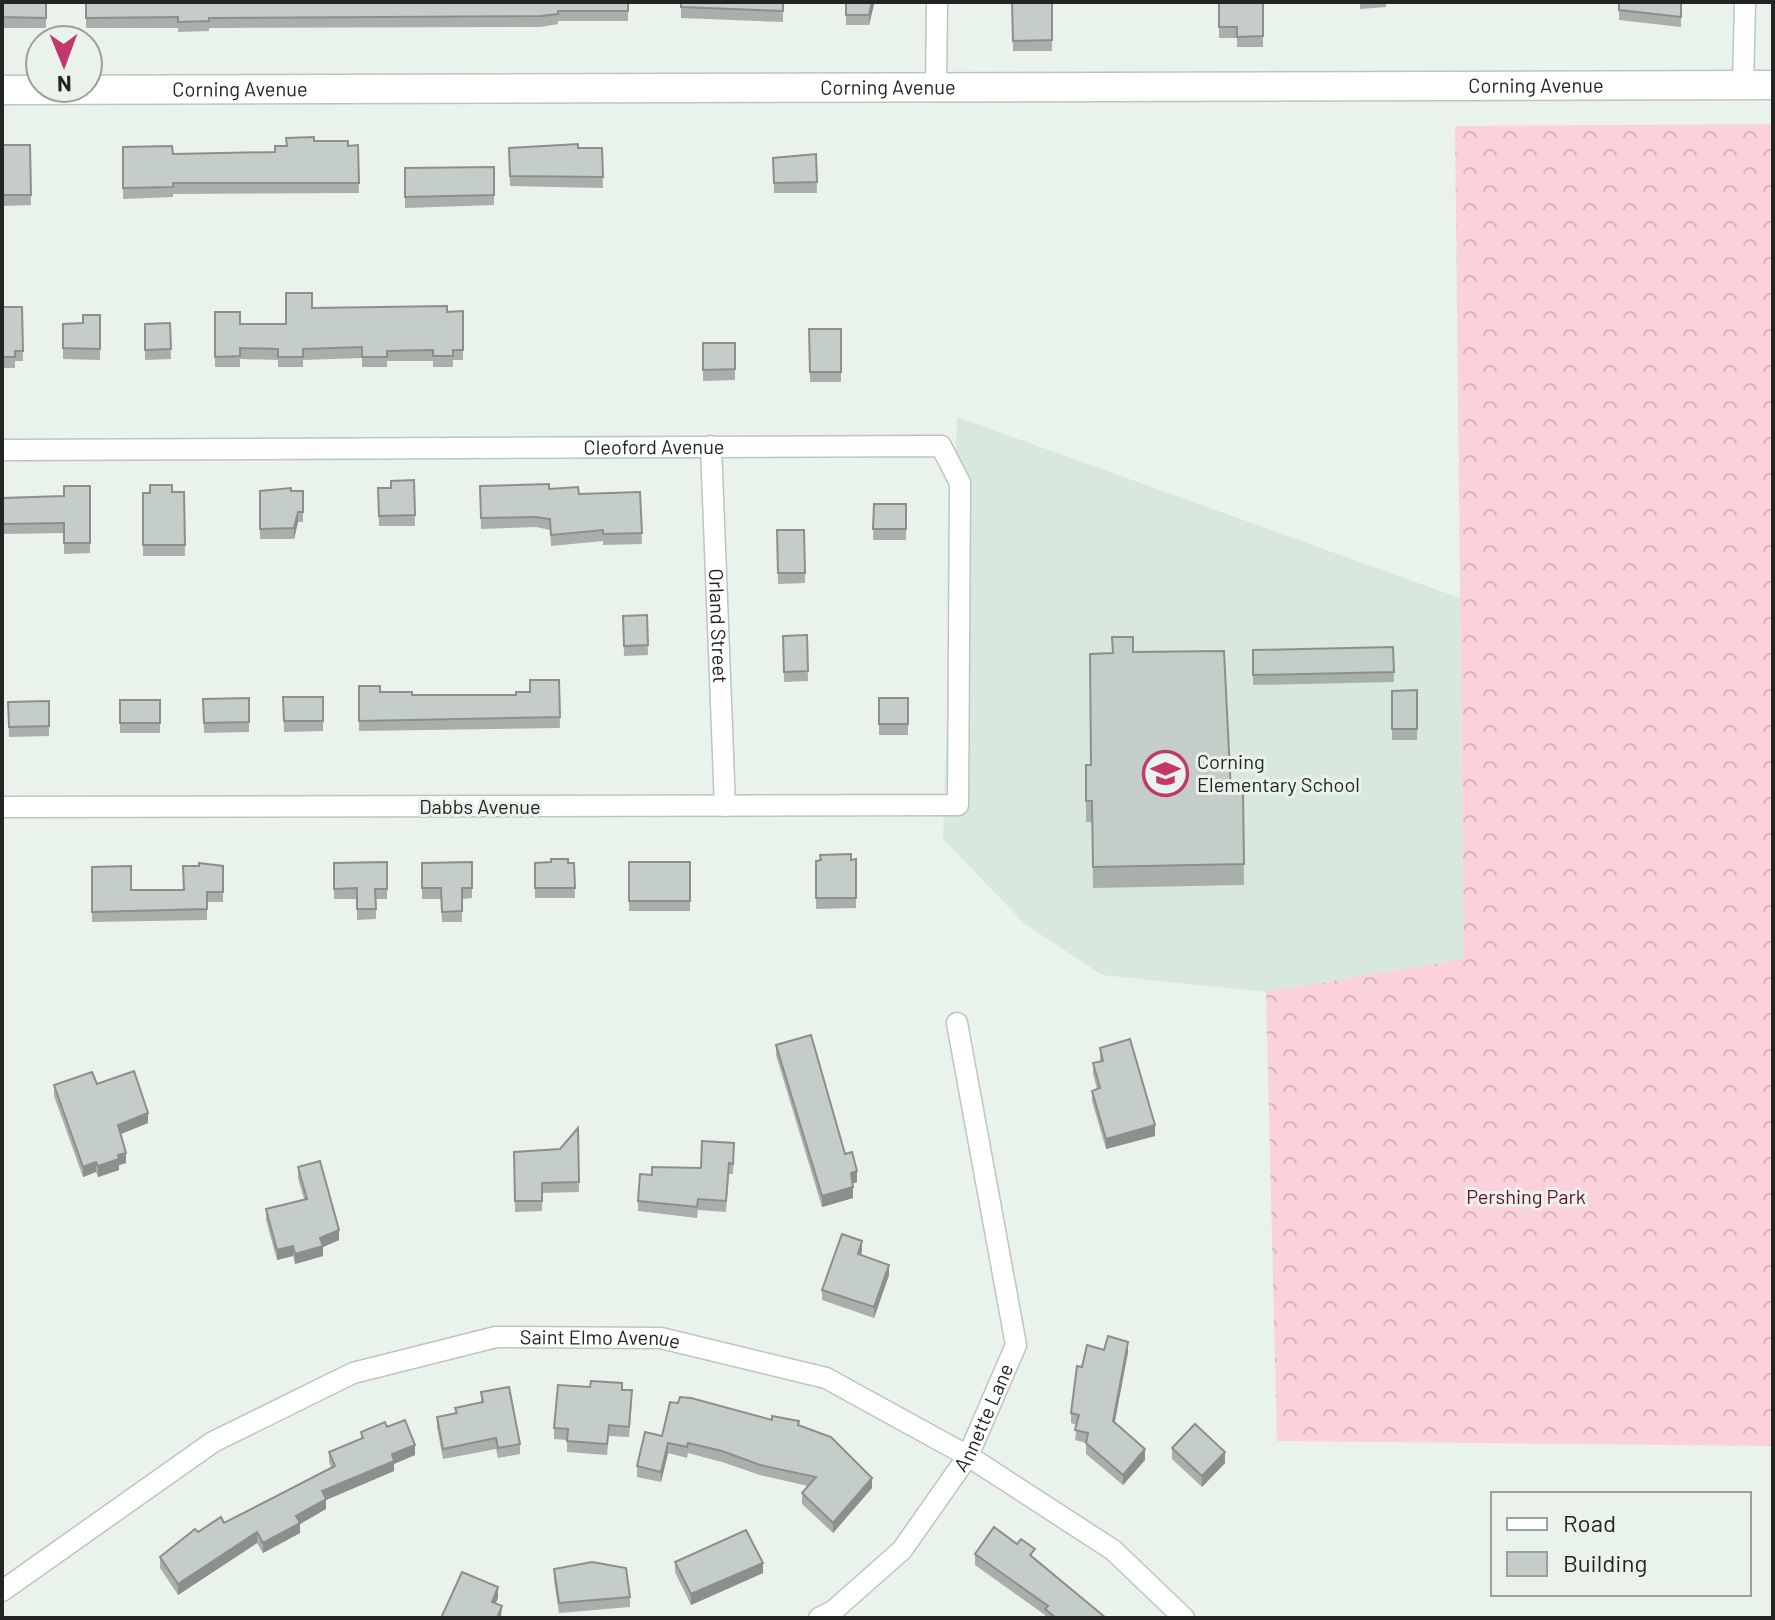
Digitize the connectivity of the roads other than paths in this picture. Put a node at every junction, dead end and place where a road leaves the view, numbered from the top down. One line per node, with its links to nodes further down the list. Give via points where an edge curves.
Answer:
1 (937, 2): 6 (street)
2 (1745, 2): 4 (street)
3 (1773, 85): 4 (street, Corning Avenue)
4 (1743, 86): 6 (street, Corning Avenue)
5 (2, 90): 6 (street, Corning Avenue)
6 (936, 91)
7 (711, 446): 8 (street, Cleoford Avenue); 9 (street, Cleoford Avenue, via 941,446 960,483); 10 (street, Orland Street)
8 (2, 450)
9 (958, 805): 10 (street, Dabbs Avenue)
10 (725, 806): 11 (street, Dabbs Avenue)
11 (2, 807)
12 (957, 1023): 13 (street, Annette Lane, via 1016,1345)
13 (968, 1456): 14 (street, Saint Elmo Avenue, via 826,1378 661,1338 496,1337 353,1373 213,1442); 15 (street, Annette Lane, via 902,1550); 16 (street, Saint Elmo Avenue, via 1113,1550)
14 (2, 1591)
15 (819, 1618)
16 (1184, 1618)

